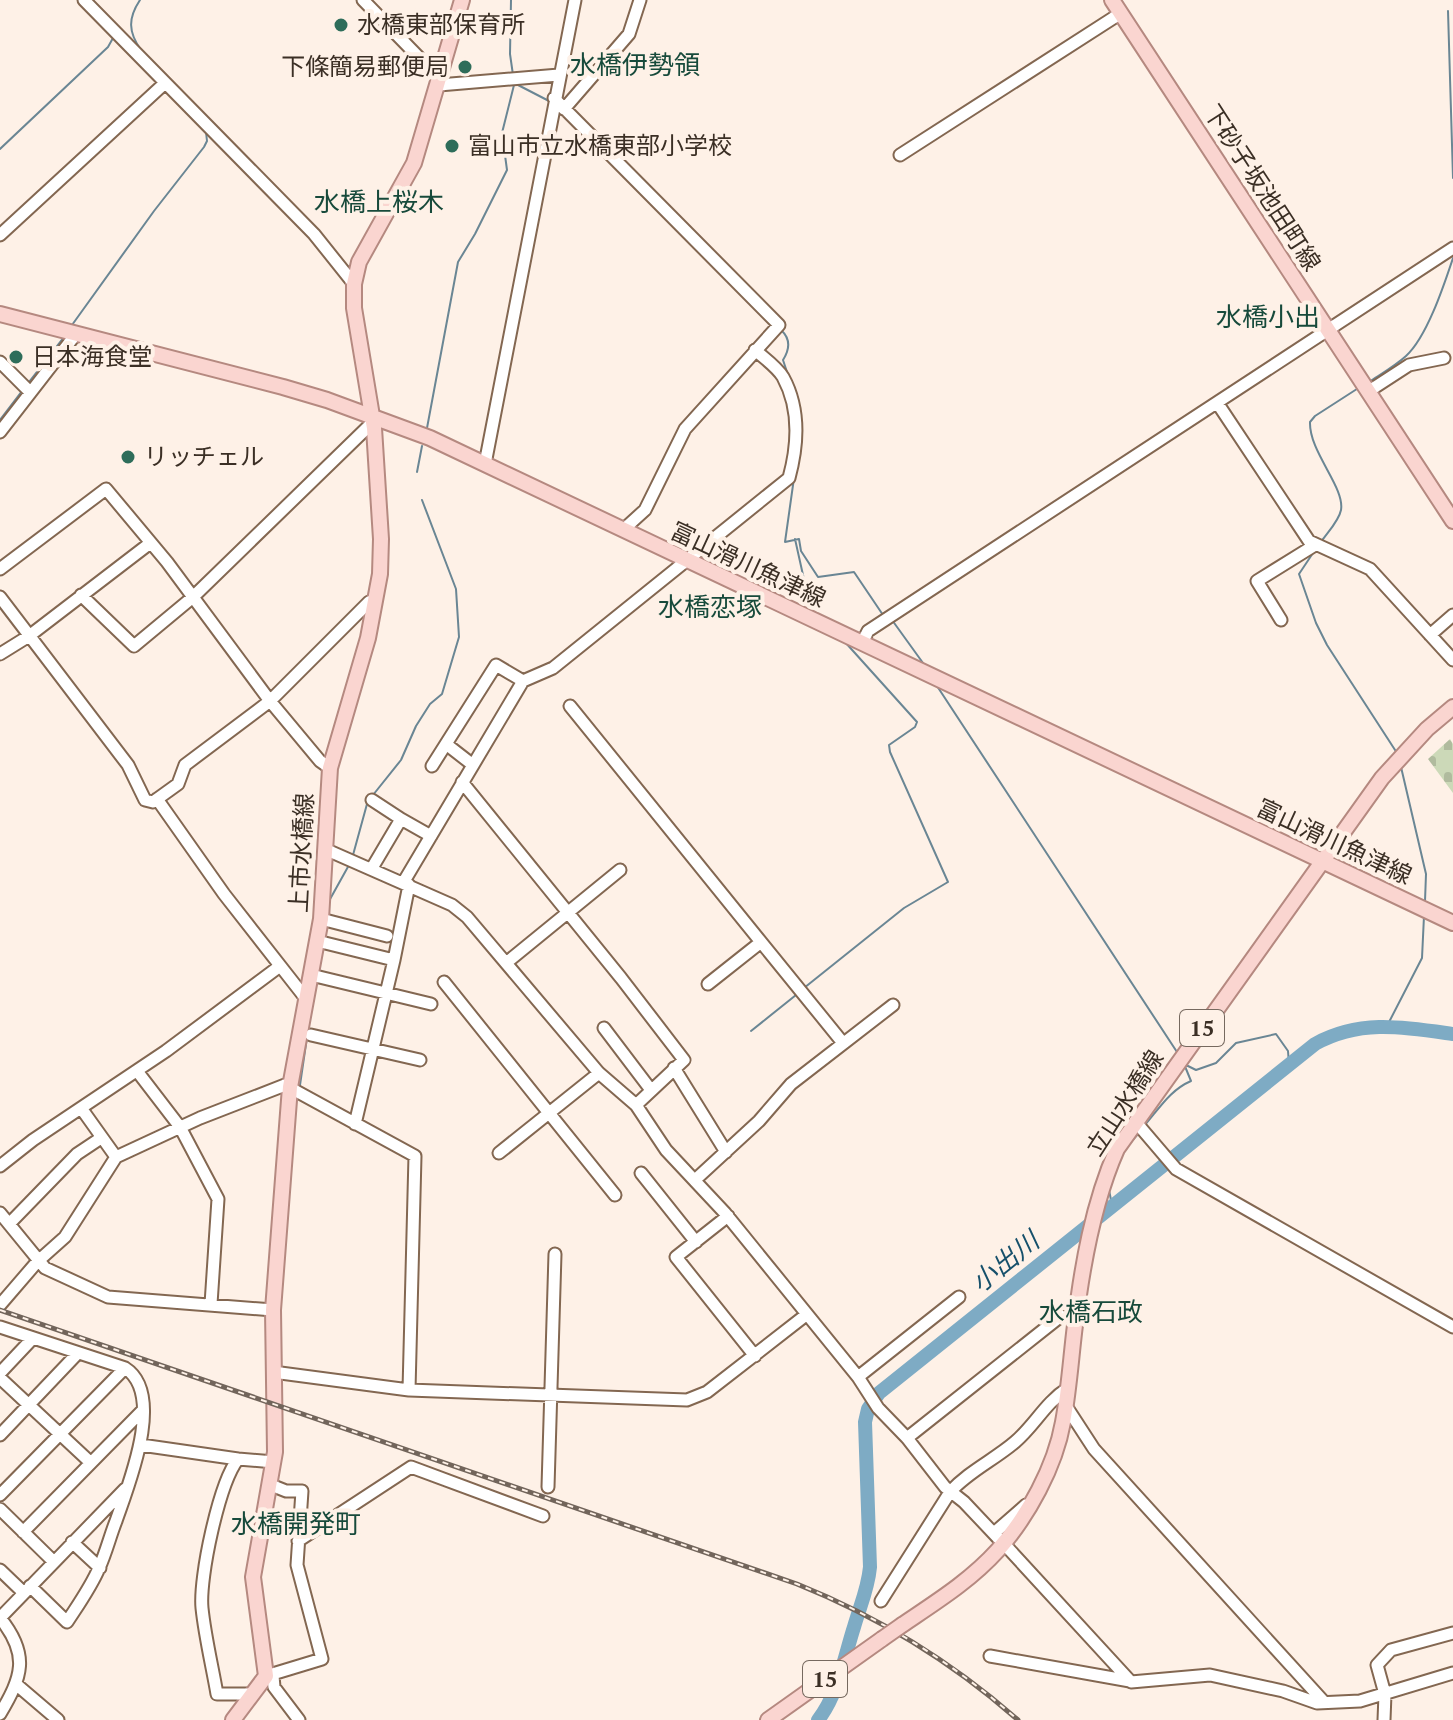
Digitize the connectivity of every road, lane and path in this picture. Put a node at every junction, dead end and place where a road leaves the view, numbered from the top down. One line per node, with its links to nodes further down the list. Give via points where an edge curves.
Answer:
1 (84, 0): 9 (street)
2 (363, 0): 8 (street)
3 (462, 0): 8 (main road, 上市水橋線)
4 (575, 0): 7 (street)
5 (640, 0): 11 (street, via 629,34)
6 (1117, 6): 12 (street); 17 (main road, 下砂子坂池田町線)
7 (559, 75): 8 (street); 10 (street)
8 (439, 82): 15 (main road, 上市水橋線, via 414,163 359,262)
9 (165, 83): 13 (street); 15 (street, via 314,234)
10 (554, 98): 11 (street); 27 (street, via 544,174)
11 (564, 109): 19 (street, via 779,325)
12 (900, 155)
13 (0, 235)
14 (1453, 248): 17 (street)
15 (354, 284): 25 (main road, 上市水橋線)
16 (0, 314): 18 (main road, 富山滑川魚津線)
17 (1329, 331): 23 (main road, 下砂子坂池田町線); 24 (street)
18 (70, 333): 22 (street); 25 (main road, 富山滑川魚津線, via 283,387)
19 (755, 350): 29 (street, via 685,429 645,510); 32 (street, via 782,375 796,414 789,478)
20 (1444, 358): 23 (street, via 1409,365)
21 (0, 362): 22 (street)
22 (27, 389): 26 (street)
23 (1369, 391): 28 (main road, 下砂子坂池田町線)
24 (1218, 404): 31 (street); 42 (street, via 868,631)
25 (373, 419): 27 (main road, 富山滑川魚津線); 36 (street); 37 (main road, 上市水橋線, via 381,539)
26 (0, 432)
27 (485, 464): 29 (main road, 富山滑川魚津線)
28 (1453, 521)
29 (623, 530): 32 (main road, 富山滑川魚津線)
30 (149, 544): 33 (street, via 106,489); 34 (street); 36 (street)
31 (1315, 545): 39 (street, via 1257,581); 40 (street, via 1370,569)
32 (688, 561): 42 (main road, 富山滑川魚津線); 45 (street, via 553,668)
33 (0, 569)
34 (81, 595): 36 (street, via 134,646); 41 (street)
35 (0, 597): 41 (street)
36 (193, 597): 46 (street)
37 (375, 600): 46 (street); 52 (main road, 上市水橋線)
38 (1453, 615): 40 (street)
39 (1281, 620)
40 (1430, 635): 44 (street)
41 (29, 636): 43 (street); 54 (street, via 128,765 145,800)
42 (862, 643): 59 (main road, 富山滑川魚津線)
43 (0, 654)
44 (1453, 660)
45 (523, 681): 49 (street, via 496,665); 50 (street)
46 (270, 701): 52 (street); 54 (street, via 185,765 178,784)
47 (570, 706): 68 (street)
48 (1453, 707): 59 (main road, 立山水橋線 / 15, via 1395,763)
49 (446, 744): 50 (street); 51 (street)
50 (473, 765): 53 (street)
51 (432, 766)
52 (330, 768): 58 (main road, 上市水橋線)
53 (462, 782): 57 (street); 63 (street)
54 (157, 799): 71 (street)
55 (372, 800): 56 (street)
56 (401, 819): 57 (street); 60 (street)
57 (431, 836): 62 (street)
58 (327, 850): 60 (street); 64 (main road, 上市水橋線)
59 (1321, 861): 65 (main road, 富山滑川魚津線); 92 (main road, 立山水橋線 / 15)
60 (372, 868): 62 (street)
61 (620, 870): 63 (street)
62 (406, 884): 69 (street); 70 (street, via 460,911)
63 (567, 911): 70 (street); 84 (street, via 684,1060)
64 (321, 919): 66 (street); 67 (main road, 上市水橋線)
65 (1453, 923)
66 (387, 936)
67 (317, 941): 69 (street); 72 (main road, 上市水橋線)
68 (761, 942): 74 (street); 81 (street)
69 (394, 960): 75 (street)
70 (506, 963): 86 (street)
71 (280, 966): 76 (street); 85 (street)
72 (311, 975): 75 (street); 76 (main road, 上市水橋線)
73 (444, 982): 91 (street)
74 (708, 984)
75 (386, 992): 77 (street); 82 (street)
76 (307, 1000): 87 (main road, 上市水橋線)
77 (431, 1004)
78 (893, 1005): 81 (street)
79 (604, 1028): 88 (street)
80 (311, 1035): 82 (street)
81 (843, 1043): 96 (street, via 791,1084)
82 (373, 1048): 83 (street); 93 (street)
83 (420, 1060)
84 (674, 1068): 88 (street); 96 (street)
85 (137, 1071): 90 (street); 94 (street)
86 (599, 1073): 89 (street); 91 (street)
87 (290, 1087): 93 (street); 94 (street); 112 (main road, 上市水橋線)
88 (651, 1090): 89 (street)
89 (636, 1105): 101 (street, via 666,1150)
90 (81, 1108): 95 (street); 99 (street)
91 (549, 1113): 97 (street); 102 (street)
92 (1135, 1121): 116 (street, via 1176,1169); 124 (main road, 立山水橋線 / 15, via 1117,1149 1097,1203)
93 (355, 1124): 125 (street, via 415,1156)
94 (180, 1127): 98 (street); 110 (street, via 218,1199)
95 (101, 1138): 98 (street); 105 (street, via 77,1154)
96 (726, 1152): 101 (street)
97 (499, 1153)
98 (116, 1157): 108 (street, via 65,1237)
99 (0, 1166)
100 (641, 1173): 106 (street)
101 (696, 1179): 104 (street)
102 (615, 1195)
103 (0, 1213): 105 (street)
104 (728, 1216): 106 (street); 113 (street)
105 (9, 1224): 108 (street)
106 (696, 1242): 119 (street, via 676,1257)
107 (555, 1254): 126 (street)
108 (37, 1262): 110 (street, via 108,1297); 111 (street)
109 (959, 1297): 123 (street)
110 (211, 1304): 112 (street)
111 (0, 1305)
112 (273, 1310): 121 (main road, 上市水橋線)
113 (806, 1315): 119 (street); 123 (street)
114 (1061, 1316): 132 (street)
115 (0, 1327): 117 (street)
116 (1453, 1327)
117 (33, 1338): 118 (street); 122 (street)
118 (77, 1354): 120 (street); 127 (street)
119 (755, 1356): 126 (street, via 707,1392 687,1400)
120 (125, 1368): 129 (street, via 140,1384); 131 (street)
121 (273, 1372): 125 (street); 136 (main road, 上市水橋線)
122 (0, 1376): 127 (street)
123 (858, 1377): 132 (street)
124 (1067, 1389): 128 (main road, 立山水橋線 / 15); 140 (street, via 1054,1396 1033,1426)
125 (409, 1390): 126 (street)
126 (551, 1395): 139 (street)
127 (28, 1405): 130 (street); 131 (street)
128 (1066, 1406): 142 (main road, 立山水橋線 / 15, via 1053,1457); 163 (street, via 1094,1449)
129 (143, 1410): 133 (street); 135 (street)
130 (0, 1435)
131 (60, 1435): 135 (street); 141 (street)
132 (907, 1438): 140 (street)
133 (141, 1445): 134 (street); 138 (street)
134 (238, 1459): 136 (street); 161 (street, via 222,1493 202,1605 217,1694)
135 (90, 1462): 145 (street)
136 (274, 1462): 137 (main road, 上市水橋線)
137 (271, 1485): 147 (street, via 302,1491); 158 (main road, 上市水橋線, via 253,1577)
138 (128, 1486): 148 (street); 150 (street)
139 (548, 1487)
140 (950, 1492): 146 (street); 153 (street)
141 (0, 1495)
142 (1033, 1499): 146 (street); 169 (main road, 立山水橋線 / 15, bridge, via 998,1550 962,1584)
143 (0, 1509): 145 (street)
144 (543, 1516): 147 (street, via 411,1467)
145 (23, 1532): 149 (street)
146 (1000, 1539): 159 (street)
147 (298, 1541): 158 (street, via 297,1565 322,1659)
148 (72, 1542): 149 (street); 150 (street)
149 (53, 1561): 152 (street)
150 (100, 1568): 152 (street, via 67,1622)
151 (0, 1570): 152 (street)
152 (27, 1589): 154 (street)
153 (881, 1601)
154 (0, 1618): 160 (street, via 18,1650)
155 (1453, 1633): 162 (street, via 1391,1650 1377,1665)
156 (990, 1656): 159 (street)
157 (1453, 1673): 162 (street)
158 (270, 1676): 161 (main road); 168 (street)
159 (1131, 1682): 163 (street, via 1210,1675)
160 (17, 1685): 164 (street); 166 (street)
161 (253, 1694): 165 (main road)
162 (1385, 1694): 163 (street); 170 (street)
163 (1324, 1702)
164 (0, 1714)
165 (245, 1714): 167 (main road)
166 (58, 1720)
167 (233, 1720)
168 (299, 1720)
169 (768, 1720)
170 (1384, 1720)

